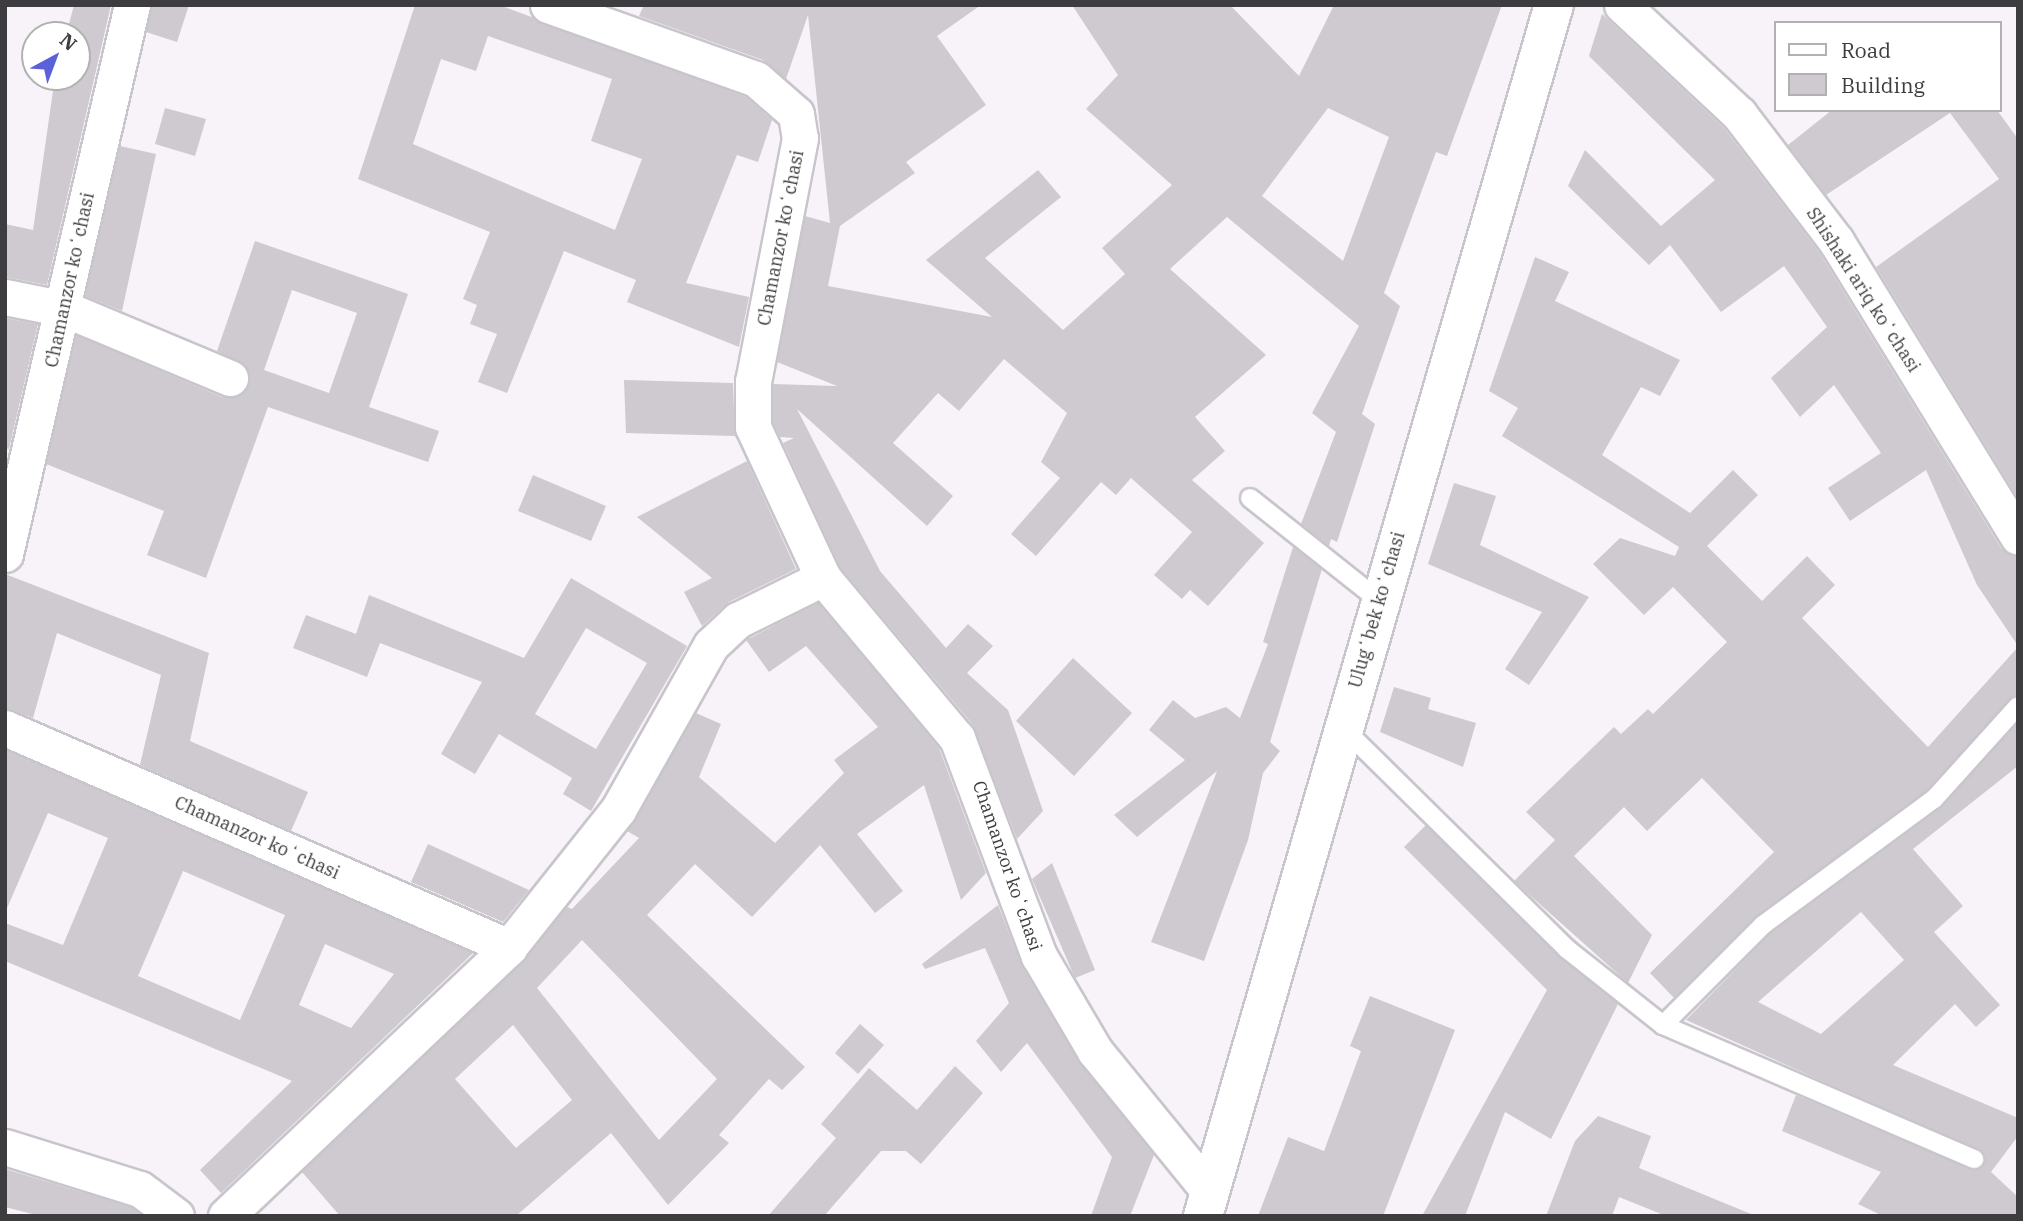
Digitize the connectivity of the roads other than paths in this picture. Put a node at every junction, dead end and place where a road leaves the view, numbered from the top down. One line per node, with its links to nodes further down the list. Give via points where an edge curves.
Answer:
1 (132, 5): 6 (street, Chamanzor koʻchasi)
2 (548, 5): 11 (street, Chamanzor koʻchasi, via 756,79 796,114 800,138 752,380 753,427)
3 (1554, 5): 12 (street, Ulugʻbek koʻchasi)
4 (1622, 5): 9 (street, Shishaki ariq koʻchasi, via 1739,114 1836,241)
5 (5, 297): 6 (street)
6 (65, 309): 7 (street); 10 (street, Chamanzor koʻchasi)
7 (230, 378)
8 (1250, 498): 12 (lane)
9 (2018, 537)
10 (5, 554)
11 (823, 579): 16 (street, via 738,620 711,645 618,810); 20 (street, Chamanzor koʻchasi, via 957,738 1039,956 1095,1051)
12 (1380, 601): 15 (street, Ulugʻbek koʻchasi)
13 (2018, 706): 17 (lane, via 1934,799 1763,925)
14 (5, 728): 16 (street, Chamanzor koʻchasi)
15 (1343, 728): 17 (lane, via 1567,949); 20 (street, Ulugʻbek koʻchasi)
16 (509, 947): 22 (street)
17 (1663, 1025): 19 (lane)
18 (5, 1147): 21 (street, via 140,1189)
19 (1974, 1159)
20 (1207, 1204)
21 (176, 1216)
22 (226, 1216)

